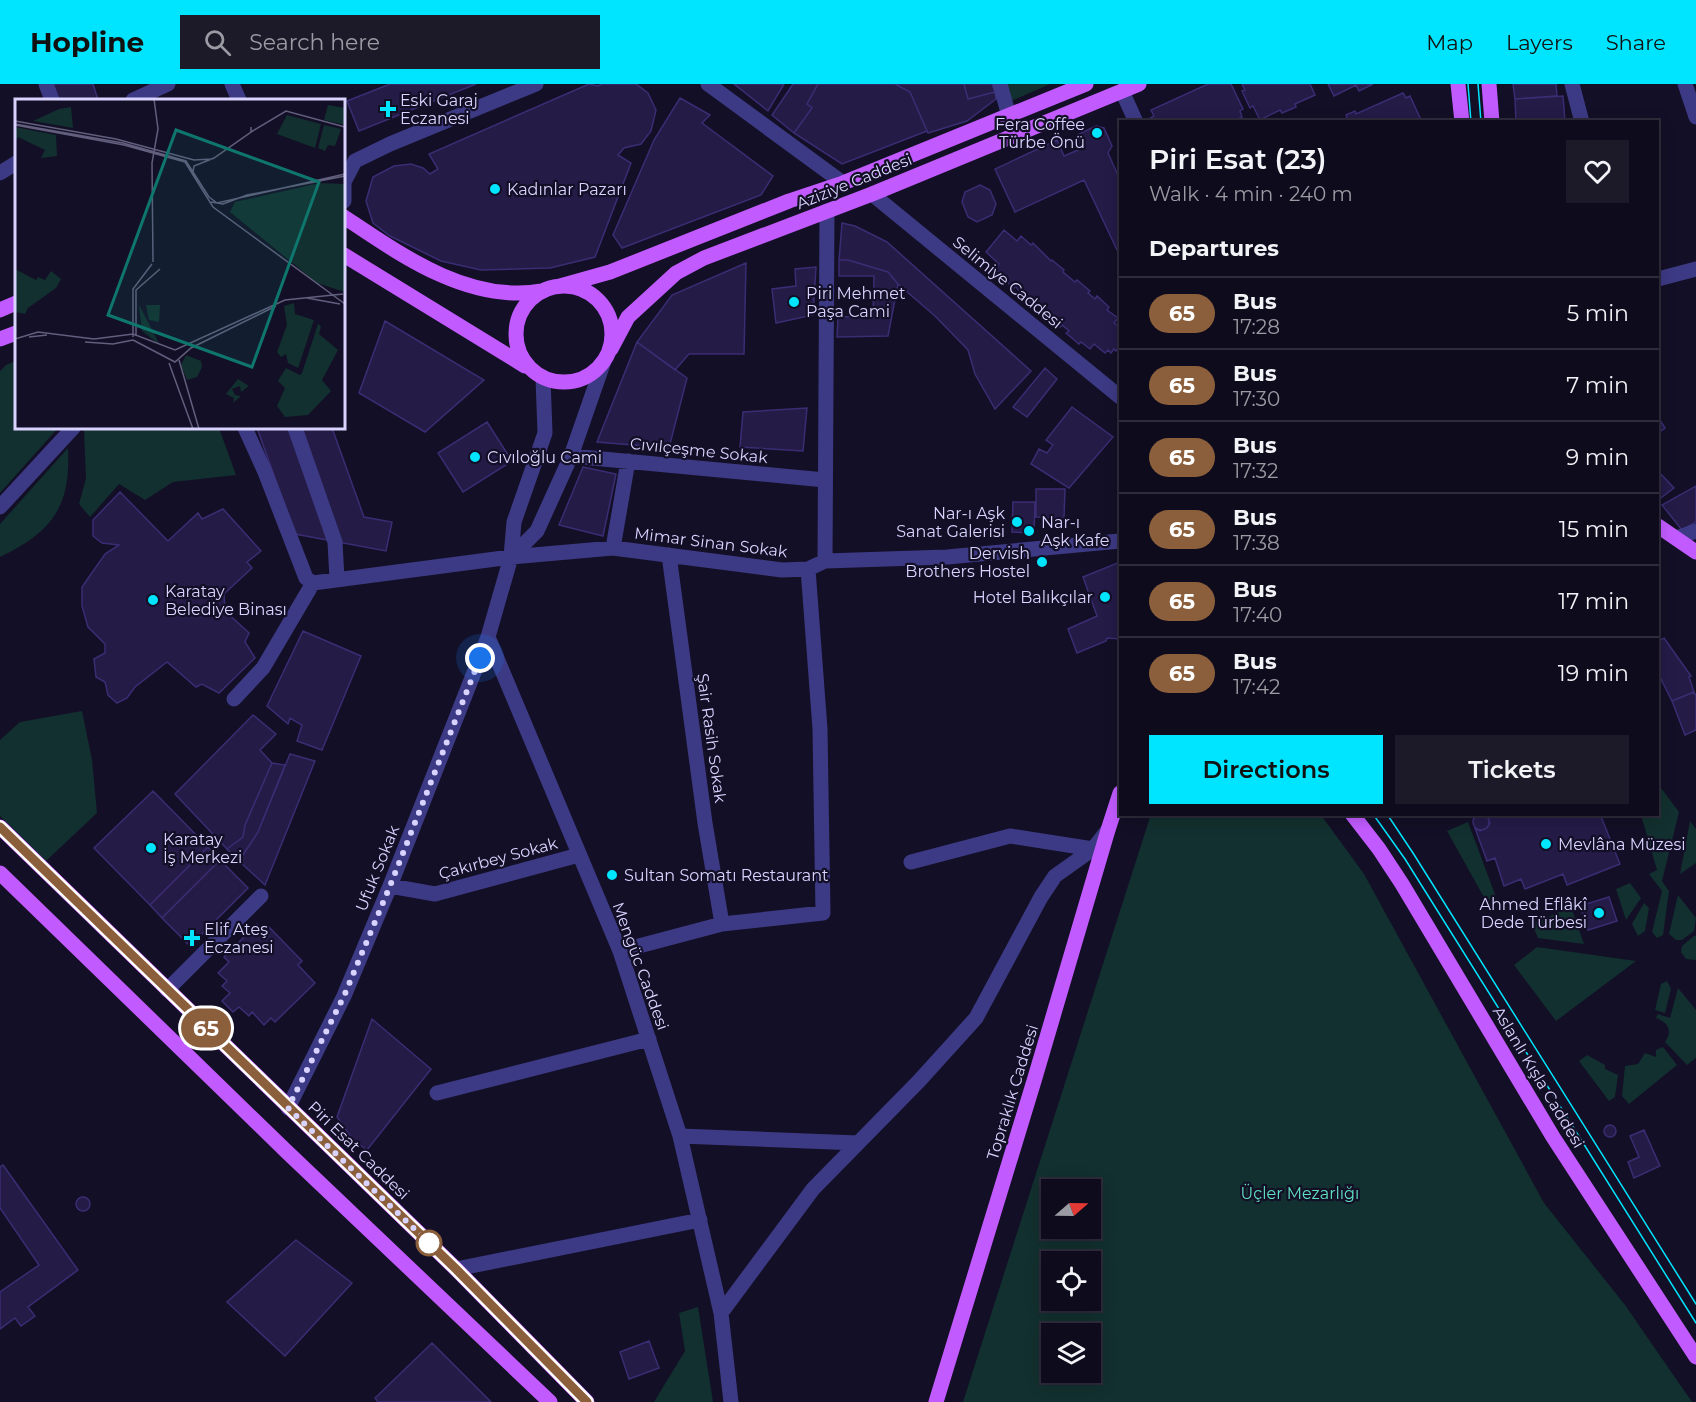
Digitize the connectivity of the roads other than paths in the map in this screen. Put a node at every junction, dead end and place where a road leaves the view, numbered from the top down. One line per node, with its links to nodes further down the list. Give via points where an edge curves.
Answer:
1 (46, 84): 14 (street)
2 (168, 84): 15 (street)
3 (232, 84): 16 (street)
4 (536, 84): 25 (street, via 355,161)
5 (708, 84): 26 (street)
6 (1000, 84): 17 (street)
7 (1086, 84): 17 (main road, Aziziye Caddesi)
8 (1139, 84): 13 (main road, Aziziye Caddesi)
9 (1458, 84): 20 (main road)
10 (1489, 84): 21 (main road)
11 (1572, 84): 22 (street)
12 (1685, 84): 18 (street)
13 (1122, 91): 19 (street); 27 (main road, Aziziye Caddesi)
14 (52, 99)
15 (136, 99)
16 (239, 99)
17 (1009, 116): 26 (main road, Aziziye Caddesi)
18 (1696, 117)
19 (1135, 120)
20 (1462, 120)
21 (1492, 120)
22 (1581, 120)
23 (15, 164): 24 (street)
24 (0, 173)
25 (345, 180)
26 (843, 183): 33 (main road, Aziziye Caddesi, via 610,272)
27 (872, 194): 28 (main road, Aziziye Caddesi); 40 (street, Selimiye Caddesi)
28 (827, 211): 36 (main road, Aziziye Caddesi, via 704,258 676,273 628,317); 46 (street)
29 (345, 218): 33 (main road, Aziziye Caddesi, via 402,254 452,279 509,294)
30 (345, 256): 38 (main road)
31 (1696, 269): 32 (street)
32 (1659, 279)
33 (552, 288): 36 (main road, via 576,287 602,303 613,333); 38 (main road, via 532,298 517,325 516,341)
34 (15, 303): 35 (main road)
35 (0, 310)
36 (611, 350): 37 (main road)
37 (603, 364): 39 (main road, via 576,382); 44 (street)
38 (530, 368): 39 (main road)
39 (543, 378): 55 (street, via 545,433 514,522)
40 (1119, 397)
41 (72, 429): 47 (street)
42 (245, 429): 59 (street, via 306,578)
43 (295, 429): 58 (street, via 335,542)
44 (571, 456): 45 (street, Cıvılçeşme Sokak); 55 (street, via 537,531)
45 (628, 461): 46 (street, Cıvılçeşme Sokak); 52 (street)
46 (825, 480): 56 (street)
47 (0, 507)
48 (1659, 527): 50 (main road)
49 (1696, 531): 50 (street)
50 (1676, 538): 53 (main road)
51 (1119, 541): 56 (street, Mimar Sinan Sokak, via 947,557)
52 (613, 548): 54 (street, Mimar Sinan Sokak); 55 (street, Mimar Sinan Sokak)
53 (1696, 552)
54 (669, 555): 57 (street, Mimar Sinan Sokak, via 782,570); 72 (street, Şair Rasih Sokak)
55 (511, 557): 58 (street, Mimar Sinan Sokak); 60 (street)
56 (825, 561): 57 (street, Mimar Sinan Sokak)
57 (808, 569): 72 (street, via 820,729 823,913)
58 (337, 579): 59 (street, Mimar Sinan Sokak)
59 (313, 583): 61 (street, via 263,668)
60 (488, 637): 67 (street, Mengüc Caddesi); 70 (street, Ufuk Sokak)
61 (234, 699)
62 (1119, 796): 65 (main road, Topraklık Caddesi)
63 (1354, 816): 83 (main road, Aslanlı Kışla Caddesi, via 1402,884 1553,1137)
64 (0, 827): 74 (main road, Piri Esat Caddesi)
65 (1107, 830): 66 (street); 87 (main road, Topraklık Caddesi)
66 (1093, 849): 68 (street, via 1010,836); 79 (street, via 1055,876 1045,890 976,1018)
67 (579, 855): 70 (street, Çakırbey Sokak, via 435,894); 73 (street, Mengüc Caddesi)
68 (911, 862)
69 (0, 873): 84 (main road)
70 (390, 886): 77 (street, Ufuk Sokak, via 344,996)
71 (261, 896): 74 (street)
72 (722, 924): 73 (street)
73 (620, 951): 75 (street, Mengüc Caddesi)
74 (167, 990): 77 (main road, Piri Esat Caddesi)
75 (649, 1039): 76 (street); 78 (street, Mengüc Caddesi)
76 (437, 1093)
77 (288, 1108): 81 (main road, Piri Esat Caddesi)
78 (680, 1136): 79 (street); 80 (street, Mengüc Caddesi)
79 (858, 1143): 82 (street, via 813,1189)
80 (700, 1220): 81 (street); 82 (street, Mengüc Caddesi)
81 (456, 1269): 85 (main road, Piri Esat Caddesi)
82 (721, 1313): 86 (street, Mengüc Caddesi)
83 (1696, 1357)
84 (550, 1402)
85 (586, 1402)
86 (731, 1402)
87 (936, 1402)

